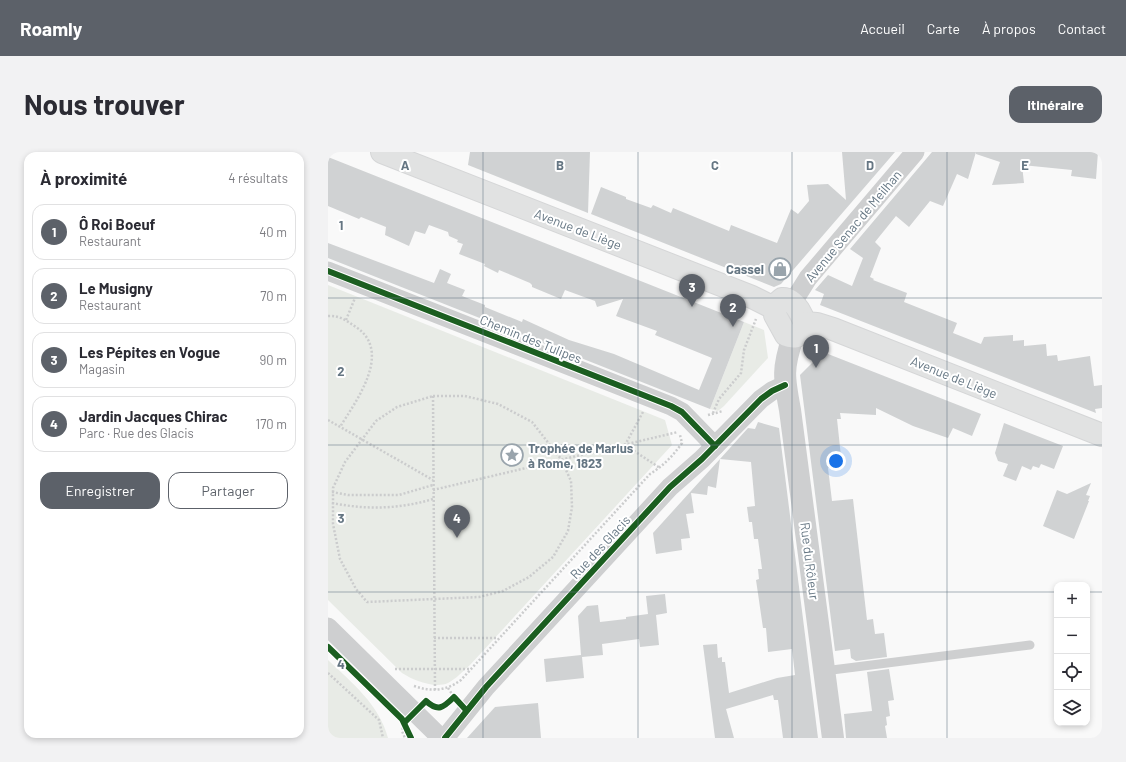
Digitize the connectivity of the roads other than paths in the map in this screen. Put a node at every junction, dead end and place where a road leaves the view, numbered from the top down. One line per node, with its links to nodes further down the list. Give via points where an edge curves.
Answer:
1 (382, 152): 4 (main road, Avenue de Liège, via 752,297)
2 (915, 152): 4 (street, Avenue Senac de Meilhan)
3 (328, 271): 8 (street, Chemin des Tulipes, via 651,398 682,412)
4 (784, 305): 5 (main road, via 775,315 784,333)
5 (799, 330): 6 (street, via 786,362); 7 (main road, Avenue de Liège, via 817,324 833,329)
6 (785, 385): 8 (street, Rue des Glacis, via 761,399); 11 (street, Rue du Rôleur)
7 (1102, 435)
8 (716, 446): 13 (street, Rue des Glacis, via 670,487 457,703)
9 (328, 627): 12 (street, via 407,718)
10 (1030, 645): 11 (lane)
11 (824, 671): 14 (street, Rue du Rôleur)
12 (441, 738)
13 (445, 738)
14 (833, 738)

